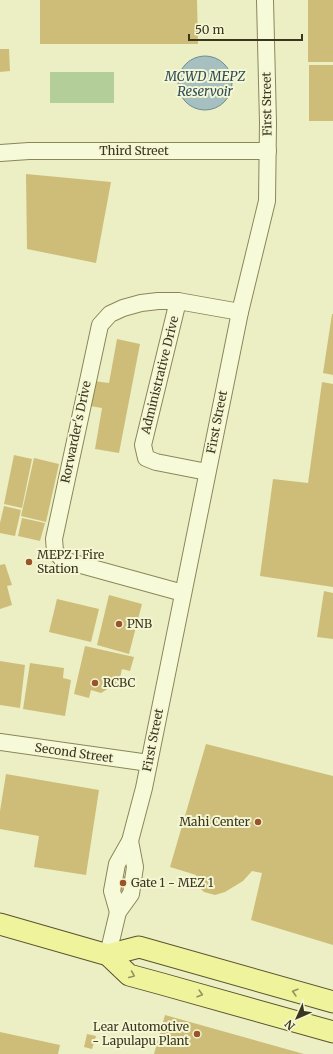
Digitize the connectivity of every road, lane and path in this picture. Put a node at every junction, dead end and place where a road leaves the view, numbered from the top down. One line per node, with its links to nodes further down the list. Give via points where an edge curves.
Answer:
1 (265, 0): 2 (street, First Street)
2 (268, 151): 3 (street, Third Street); 5 (street, First Street, via 267,201)
3 (0, 152)
4 (178, 301): 5 (street, Rorwarder's Drive); 6 (street, Administrative Drive, via 143,445 146,458); 7 (street, Rorwarder's Drive, via 141,303 123,308 110,314 100,325 54,539 55,551 63,560)
5 (240, 312): 6 (street, First Street)
6 (208, 472): 7 (street, First Street)
7 (183, 593): 9 (street, First Street)
8 (0, 742): 9 (street, Second Street)
9 (148, 763): 11 (street, First Street, via 130,841 136,867 131,894 118,912)
10 (0, 924): 11 (main road)
11 (108, 955): 12 (main road, one-way to 11, via 139,947); 13 (main road, one-way to 13, via 129,975)
12 (333, 1002)
13 (333, 1032)

